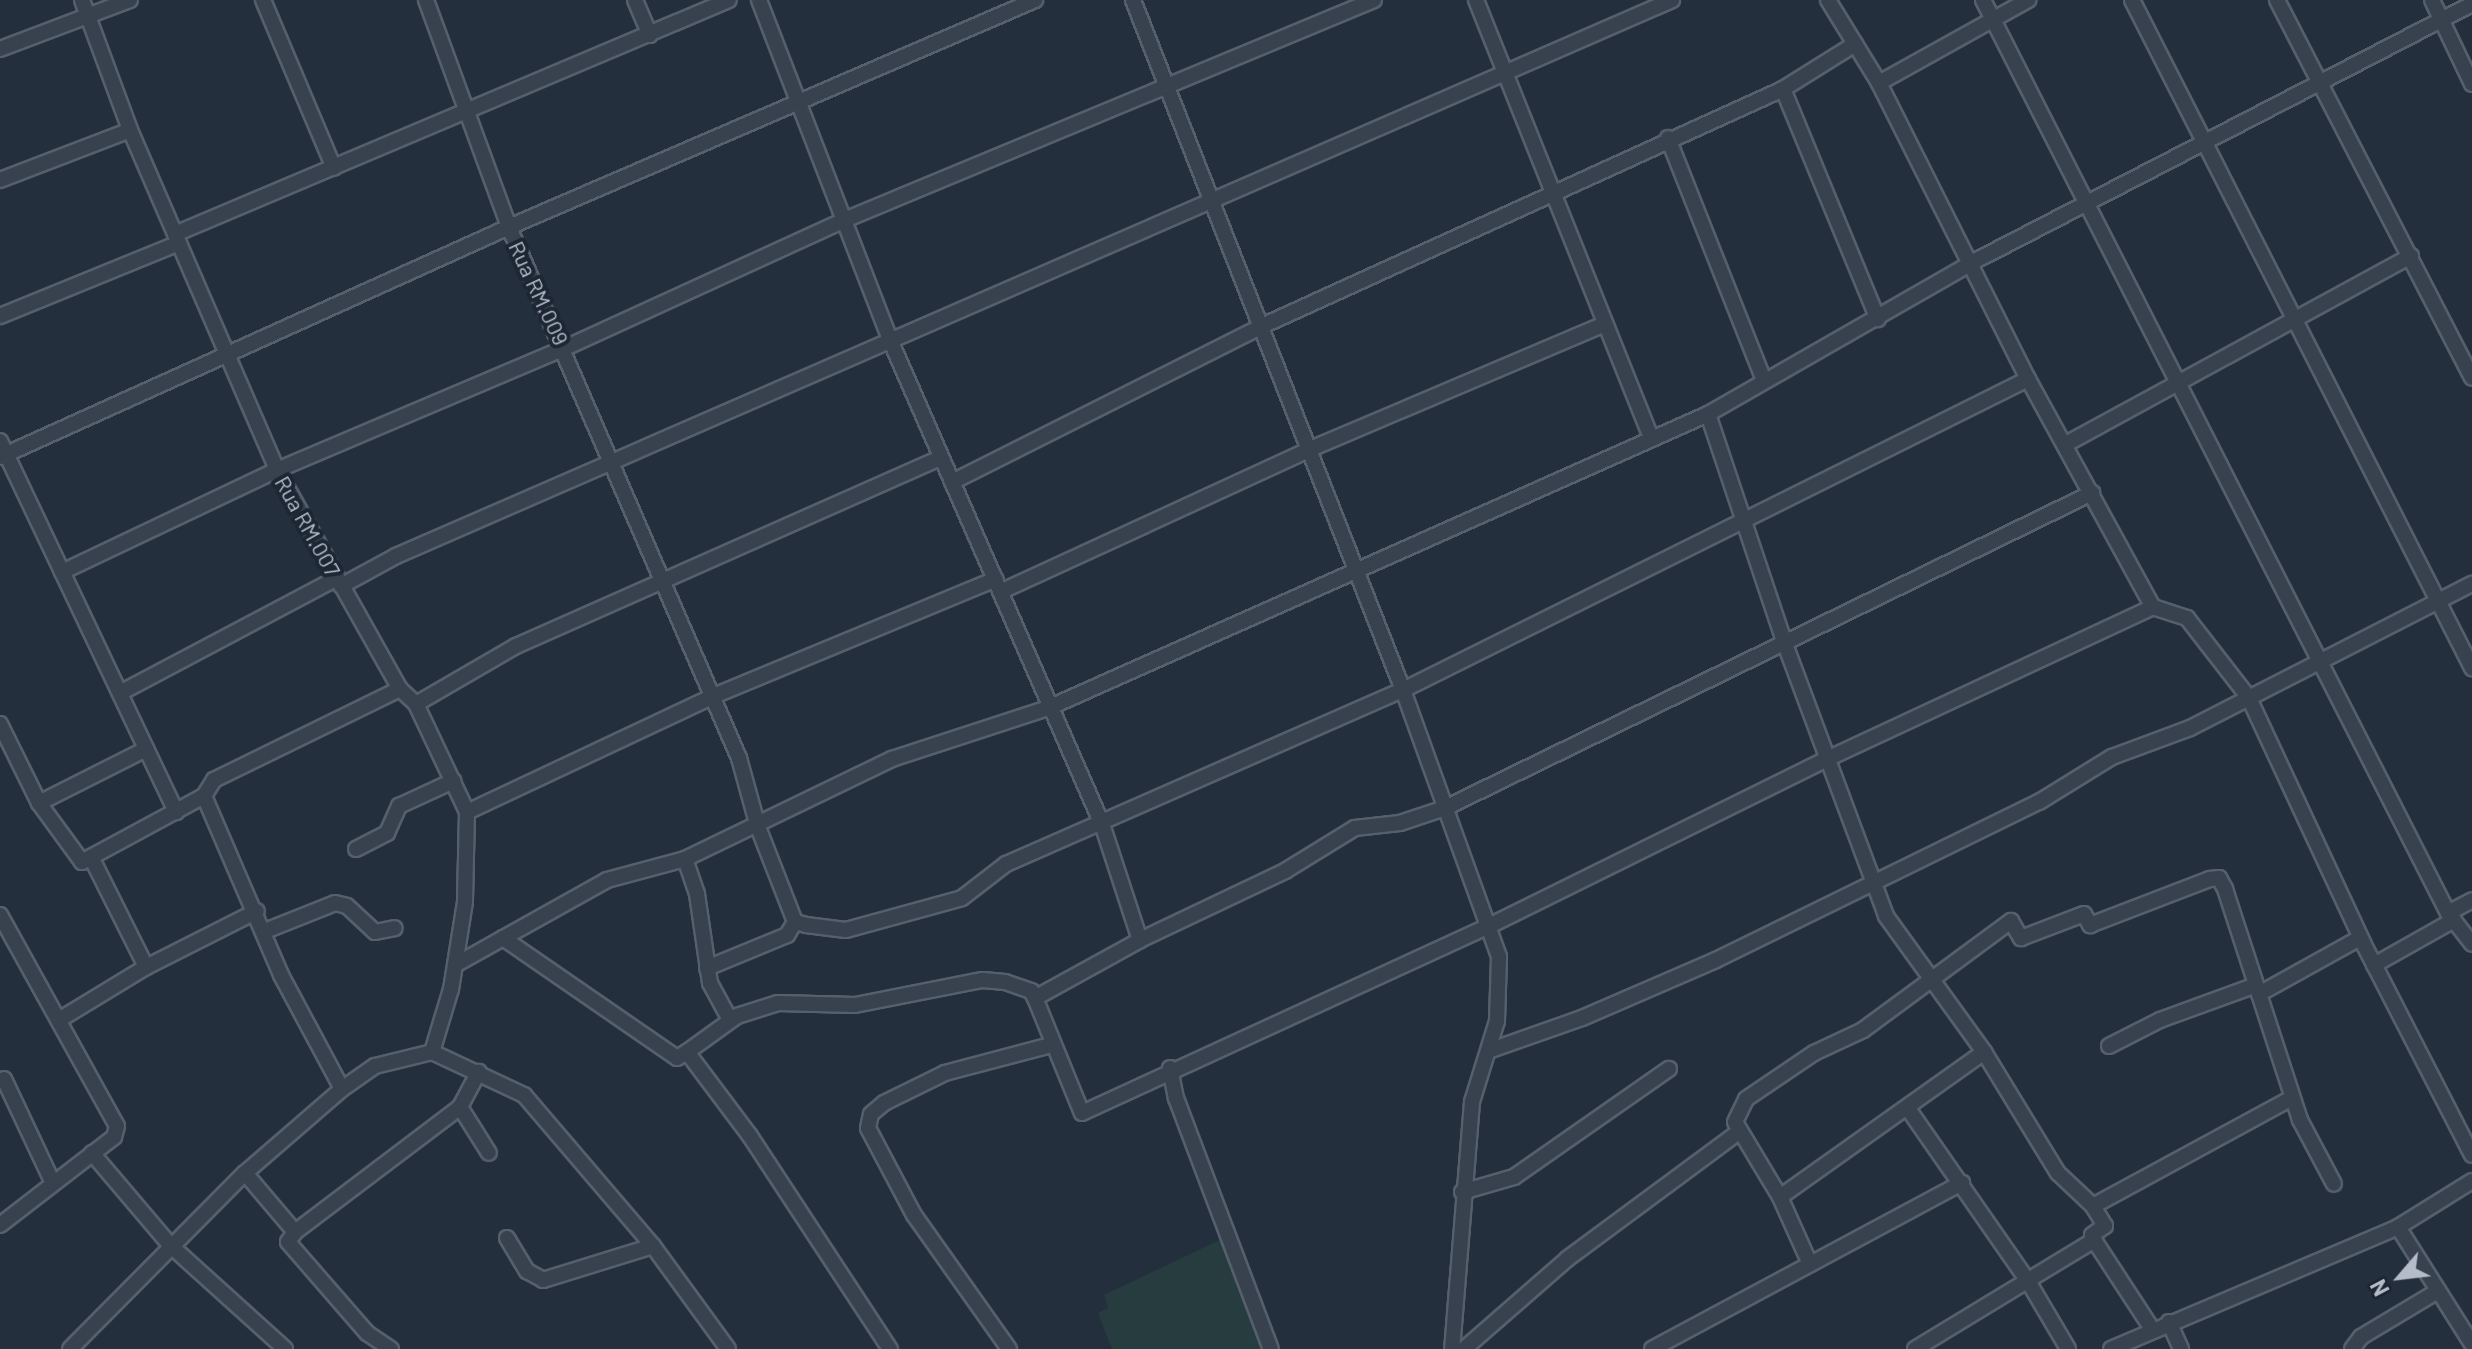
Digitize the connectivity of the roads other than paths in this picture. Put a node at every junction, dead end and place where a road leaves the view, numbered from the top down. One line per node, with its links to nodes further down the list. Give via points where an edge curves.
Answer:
1 (82, 0): 21 (street, Rua RM.007)
2 (130, 0): 21 (street)
3 (263, 0): 37 (street)
4 (426, 0): 33 (street, Rua RM.009)
5 (635, 0): 23 (street)
6 (729, 0): 23 (street)
7 (759, 0): 32 (street)
8 (1035, 0): 32 (street)
9 (1133, 0): 28 (street)
10 (1374, 0): 28 (street)
11 (1476, 0): 26 (street)
12 (1672, 0): 26 (street)
13 (1828, 0): 24 (street)
14 (1983, 0): 20 (street)
15 (2028, 0): 20 (street)
16 (2132, 0): 36 (street)
17 (2277, 0): 29 (street)
18 (2432, 0): 22 (street)
19 (2472, 4): 22 (street)
20 (1992, 17): 27 (street); 41 (street)
21 (90, 18): 25 (street); 34 (street, Rua RM.007)
22 (2440, 18): 29 (street); 30 (street)
23 (650, 35): 33 (street)
24 (1855, 44): 27 (street); 31 (street)
25 (0, 49)
26 (1505, 73): 39 (street); 40 (street)
27 (1879, 83): 46 (street)
28 (1169, 84): 40 (street); 42 (street)
29 (2321, 84): 36 (street); 45 (street)
30 (2472, 84)
31 (1783, 89): 35 (street); 48 (street)
32 (801, 101): 42 (street); 43 (street)
33 (471, 114): 37 (street); 43 (street, Rua RM.009)
34 (130, 130): 38 (street); 44 (street, Rua RM.007)
35 (1668, 138): 39 (street); 55 (street)
36 (2202, 146): 41 (street); 49 (street)
37 (334, 168): 44 (street)
38 (0, 180)
39 (1552, 191): 50 (street); 51 (street)
40 (1214, 200): 51 (street); 52 (street)
41 (2088, 202): 46 (street); 58 (street)
42 (842, 221): 52 (street); 53 (street)
43 (509, 227): 53 (street, Rua RM.009); 54 (street)
44 (177, 239): 47 (street); 54 (street, Rua RM.007)
45 (2411, 256): 49 (street); 56 (street)
46 (1973, 262): 48 (street); 57 (street)
47 (0, 316)
48 (1878, 319): 55 (street)
49 (2296, 320): 58 (street); 76 (street)
50 (1605, 324): 60 (street); 62 (street)
51 (1262, 326): 62 (street); 67 (street)
52 (891, 342): 64 (street); 65 (street)
53 (565, 348): 65 (street, Rua RM.009); 66 (street)
54 (226, 352): 63 (street); 66 (street, Rua RM.007)
55 (1763, 378): 59 (street)
56 (2472, 378)
57 (2028, 379): 61 (street); 69 (street)
58 (2181, 382): 61 (street); 79 (street)
59 (1708, 414): 60 (street); 69 (street)
60 (1652, 439): 71 (street)
61 (2066, 444): 68 (street)
62 (1308, 450): 71 (street); 75 (street)
63 (2, 451): 70 (street)
64 (940, 458): 67 (street); 73 (street)
65 (612, 465): 72 (street); 73 (street, Rua RM.009)
66 (277, 470): 70 (street); 72 (street, Rua RM.007)
67 (952, 482): 75 (street)
68 (2092, 493): 77 (street); 78 (street)
69 (1744, 520): 78 (street); 82 (street)
70 (62, 572): 83 (street)
71 (1357, 572): 82 (street); 87 (street)
72 (339, 582): 81 (street, Rua RM.007); 83 (street)
73 (661, 582): 84 (street, Rua RM.009); 86 (street, via 516,646)
74 (2472, 584): 76 (street)
75 (999, 585): 84 (street); 87 (street)
76 (2438, 601): 79 (street); 80 (street)
77 (2153, 607): 85 (street, via 2187,618); 90 (street)
78 (1785, 644): 90 (street); 94 (street)
79 (2322, 660): 85 (street); 106 (street)
80 (2472, 668)
81 (400, 689): 86 (street, Rua RM.007); 92 (street, via 214,780)
82 (1403, 690): 94 (street); 97 (street)
83 (120, 693): 89 (street)
84 (711, 697): 96 (street); 98 (street, Rua RM.009, via 739,758)
85 (2249, 698): 102 (street, via 2147,748 2112,757 2039,802); 112 (street)
86 (416, 704): 91 (street, Rua RM.007)
87 (1048, 708): 97 (street); 98 (street, via 892,759)
88 (0, 724): 93 (street)
89 (146, 749): 93 (street); 95 (street)
90 (1827, 759): 102 (street); 108 (street)
91 (453, 781): 96 (street, Rua RM.007); 99 (street, via 399,806 387,833)
92 (204, 796): 95 (street); 104 (street)
93 (39, 803): 100 (street, via 82,862)
94 (1445, 808): 108 (street); 113 (street, via 1400,823 1355,828 1285,871)
95 (176, 812): 100 (street)
96 (467, 812): 115 (street, Rua RM.007, via 465,902)
97 (1102, 824): 107 (street, via 1006,864 962,898 896,920 846,930); 113 (street)
98 (758, 827): 101 (street); 107 (street, Rua RM.009)
99 (356, 849)
100 (91, 857): 117 (street)
101 (685, 859): 111 (street, via 607,880); 118 (street, via 700,909)
102 (1873, 881): 119 (street, via 1886,916); 126 (street, via 1702,966)
103 (2472, 900): 106 (street)
104 (257, 911): 110 (street); 117 (street)
105 (0, 915): 122 (street)
106 (2451, 916): 114 (street); 116 (street)
107 (795, 922): 118 (street, via 787,935)
108 (1489, 926): 126 (street, via 1501,979); 130 (street)
109 (395, 928): 110 (street, via 375,932 347,906 335,903)
110 (265, 931): 134 (street, via 281,975)
111 (503, 938): 115 (street); 128 (street, via 677,1058)
112 (2360, 938): 116 (street); 120 (street)
113 (1140, 940): 121 (street)
114 (2472, 944)
115 (455, 965): 127 (street, Rua RM.007)
116 (2374, 965): 141 (street)
117 (146, 967): 122 (street)
118 (707, 968): 123 (street)
119 (1931, 979): 120 (street, via 2011,921 2021,938 2084,914 2090,925 2219,878); 129 (street); 138 (street, via 1863,1030 1814,1053 1746,1099 1735,1122)
120 (2257, 989): 125 (street, via 2160,1020); 135 (street)
121 (1035, 998): 123 (street, via 1031,991 1005,982 983,980 855,1005 778,1003); 124 (street)
122 (59, 1020): 139 (street, via 117,1126 114,1137)
123 (730, 1020): 128 (street)
124 (1051, 1045): 130 (street, via 1082,1113); 168 (street, via 945,1073 884,1103 871,1114 868,1128 914,1215)
125 (2109, 1046)
126 (1491, 1050): 147 (street, via 1472,1102)
127 (432, 1052): 132 (street); 134 (street, via 375,1066)
128 (687, 1052): 167 (street, via 750,1136)
129 (1984, 1052): 137 (street); 149 (street, via 2058,1173)
130 (1170, 1068): 169 (street, via 1176,1098)
131 (1669, 1069): 147 (street, via 1514,1177)
132 (479, 1072): 136 (street); 156 (street, via 524,1095)
133 (4, 1079): 143 (street)
134 (342, 1089): 142 (street)
135 (2292, 1098): 146 (street); 149 (street)
136 (460, 1107): 140 (street); 152 (street)
137 (1909, 1110): 145 (street); 148 (street)
138 (1740, 1131): 148 (street); 171 (street, via 1567,1259)
139 (92, 1153): 143 (street); 155 (street)
140 (489, 1153)
141 (2472, 1155)
142 (245, 1173): 152 (street); 155 (street)
143 (52, 1181): 150 (street)
144 (2472, 1181): 151 (street)
145 (1962, 1183): 157 (street); 158 (street)
146 (2334, 1184)
147 (1462, 1192): 170 (street)
148 (1780, 1197): 157 (street)
149 (2093, 1206): 154 (street, via 2105,1226 2092,1235)
150 (0, 1225)
151 (2398, 1227): 159 (street); 160 (street)
152 (295, 1232): 165 (street, via 288,1242 367,1333)
153 (507, 1238): 156 (street, via 527,1271 543,1280)
154 (2094, 1240): 158 (street); 161 (street)
155 (170, 1245): 163 (street); 164 (street)
156 (653, 1246): 166 (street)
157 (1810, 1264): 172 (street)
158 (2028, 1281): 173 (street); 174 (street)
159 (2438, 1291): 162 (street); 177 (street, via 2361,1337)
160 (2169, 1322): 161 (street); 176 (street)
161 (2152, 1329): 175 (street)
162 (2472, 1344)
163 (70, 1349)
164 (285, 1349)
165 (391, 1349)
166 (728, 1349)
167 (890, 1349)
168 (1009, 1349)
169 (1271, 1349)
170 (1452, 1349)
171 (1464, 1349)
172 (1652, 1349)
173 (1915, 1349)
174 (2068, 1349)
175 (2111, 1349)
176 (2181, 1349)
177 (2352, 1349)

